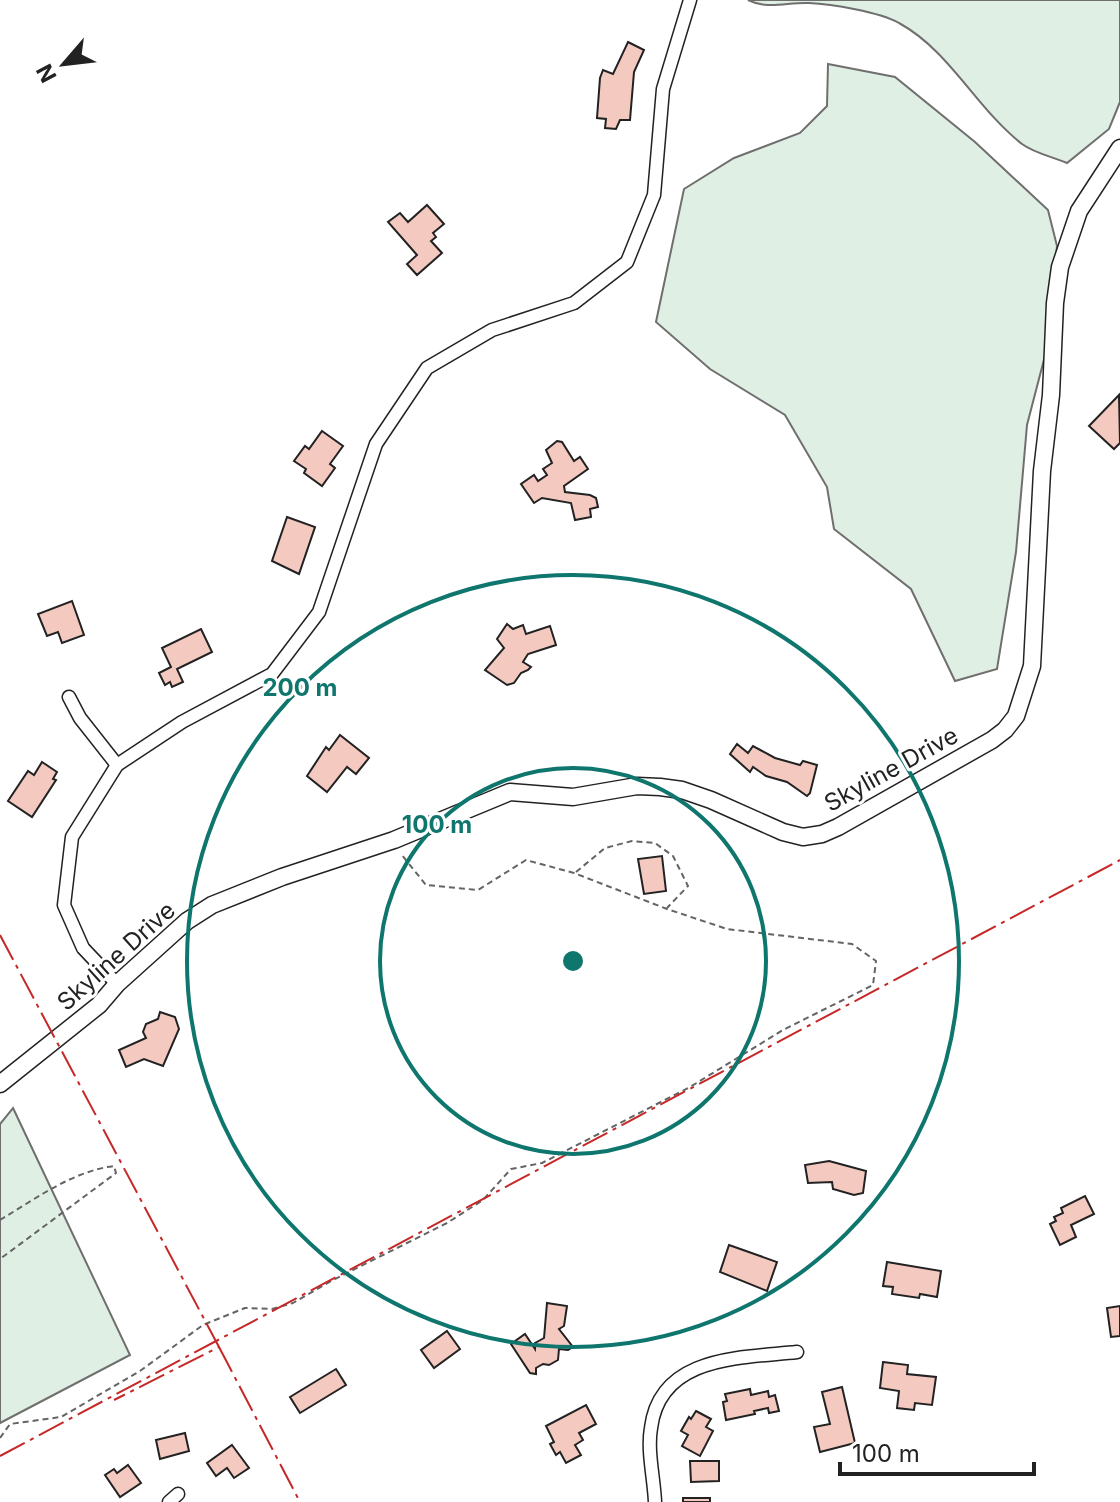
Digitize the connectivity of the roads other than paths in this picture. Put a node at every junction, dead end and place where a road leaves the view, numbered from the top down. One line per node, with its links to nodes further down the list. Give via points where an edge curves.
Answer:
1 (690, 0): 4 (street, via 663,89 654,195 627,262 574,303 492,330 427,368 376,444 319,612 272,674 182,722)
2 (1120, 148): 5 (street, Skyline Drive, via 1079,211 1060,267 1032,666 1016,716 1005,730 822,834 803,837 682,790 637,786 573,797 510,792 212,905)
3 (69, 697): 4 (street)
4 (117, 765): 5 (street, via 72,837 64,905 83,948)
5 (117, 984): 6 (street, Skyline Drive, via 99,1005)
6 (0, 1084)
7 (797, 1352): 8 (street, via 712,1362 689,1371 670,1387 651,1426)
8 (655, 1502)

